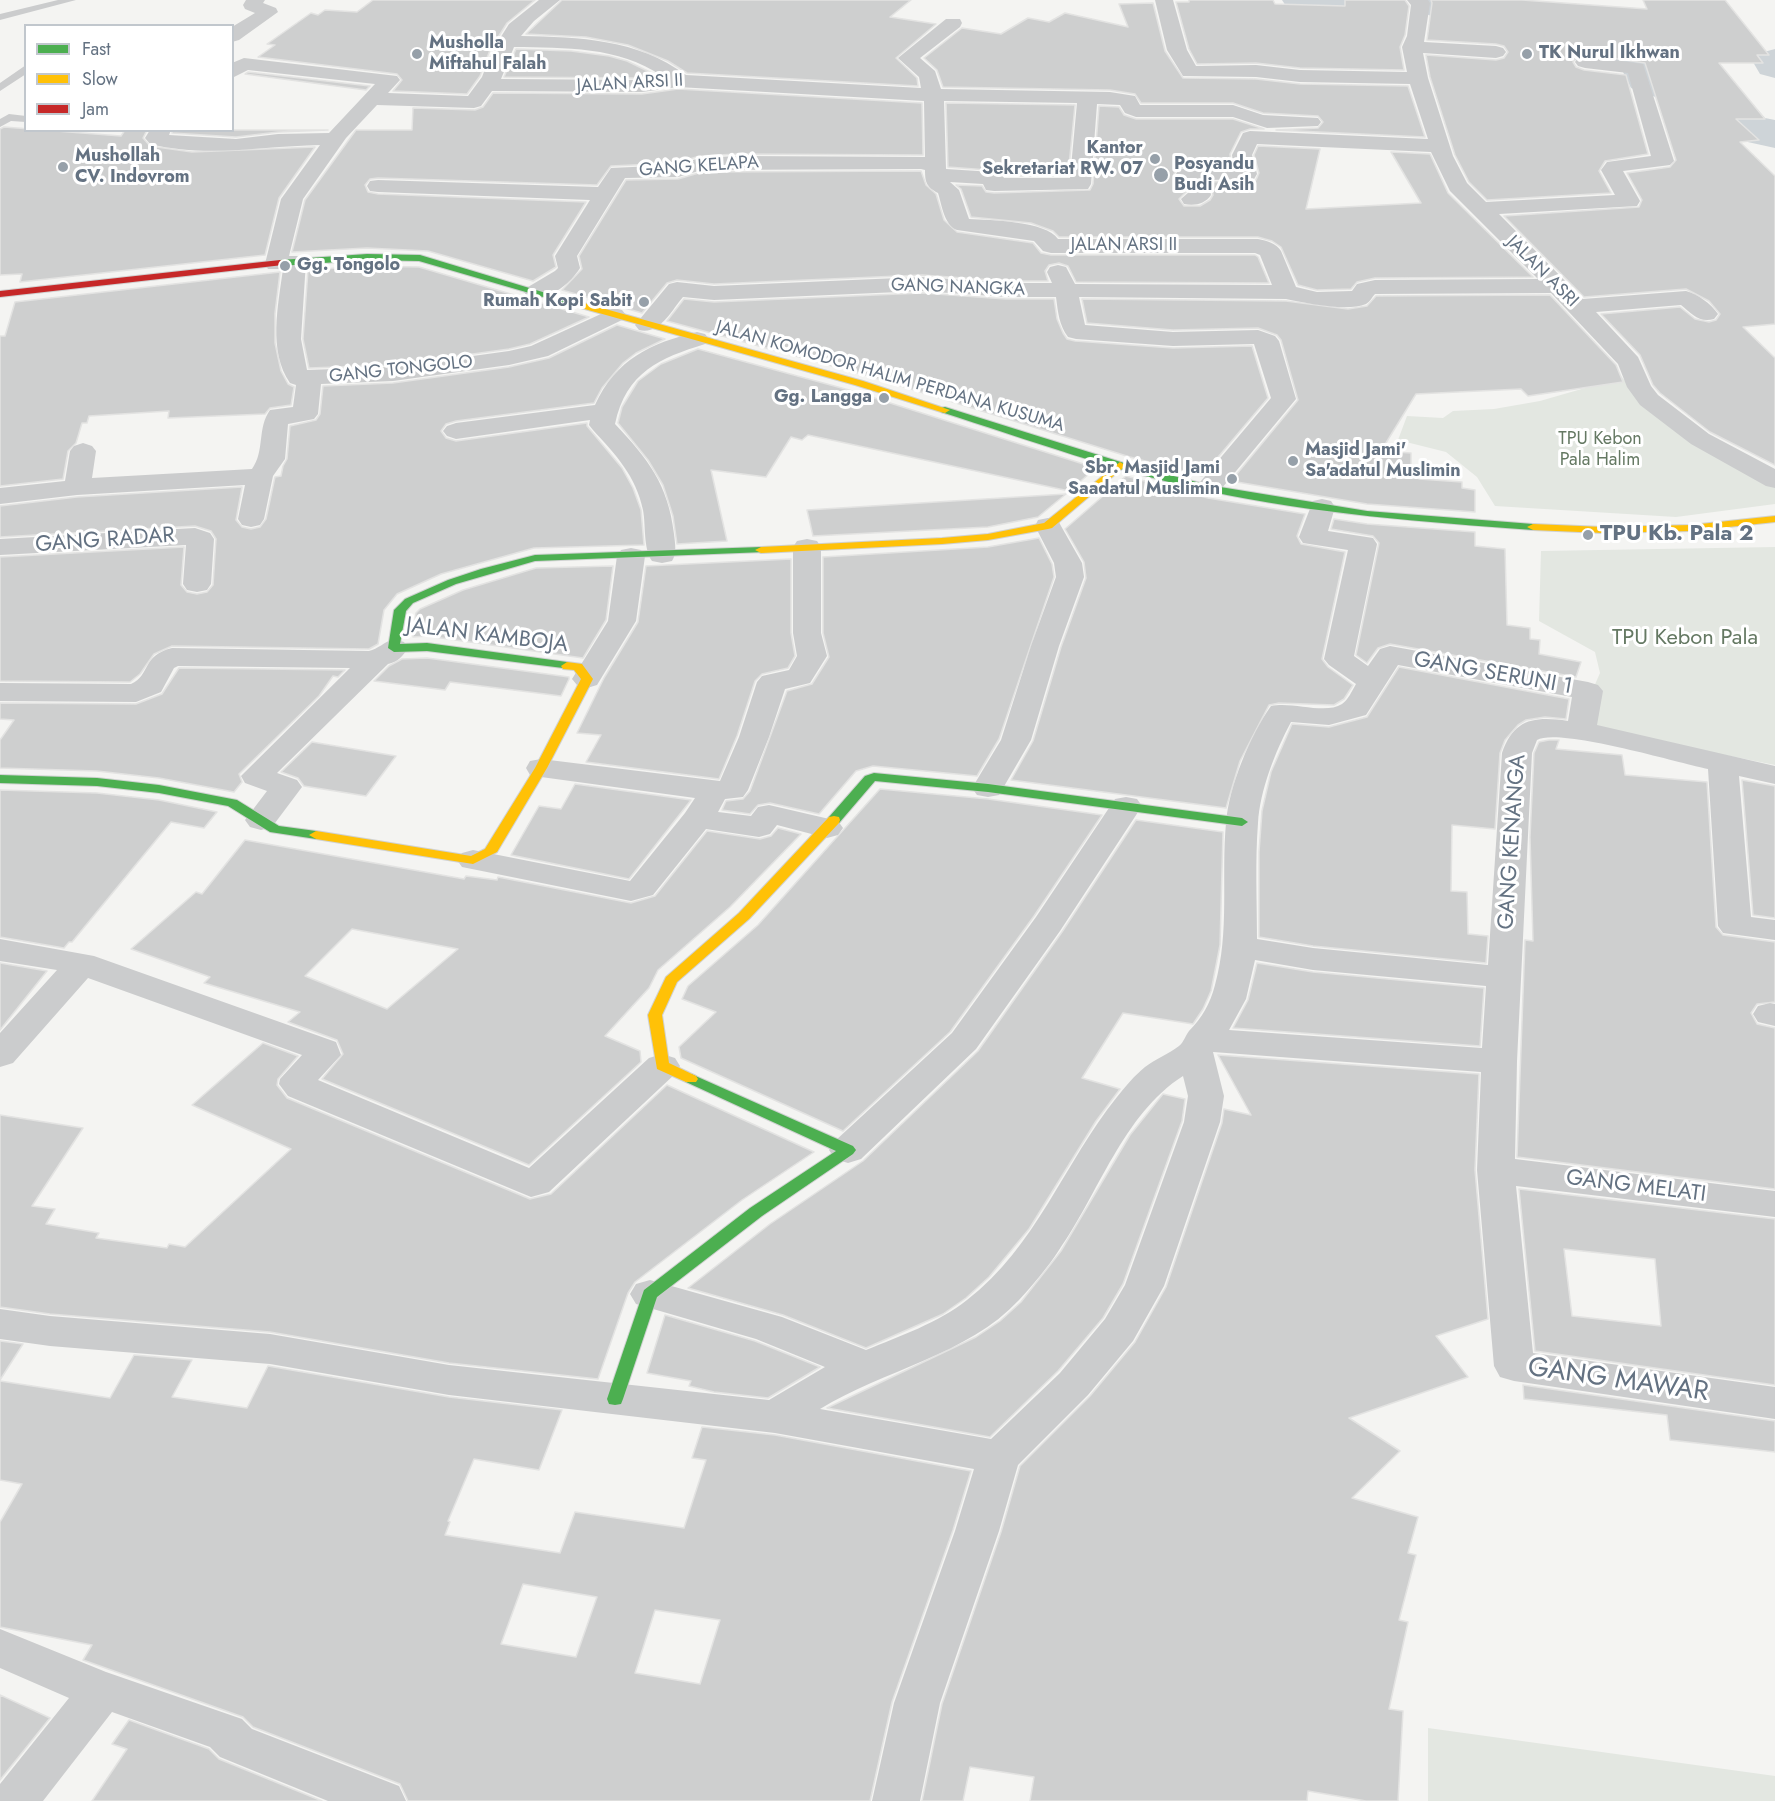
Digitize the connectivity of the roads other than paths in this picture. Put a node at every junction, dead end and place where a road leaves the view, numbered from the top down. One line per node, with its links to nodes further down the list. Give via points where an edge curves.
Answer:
1 (70, 0): 6 (lane)
2 (256, 0): 8 (street, via 252,5 268,13)
3 (550, 0): 9 (street, via 527,16)
4 (1164, 0): 20 (street, via 1177,50 1187,70 1268,72)
5 (1416, 0): 10 (street, JALAN ASRI, via 1421,3)
6 (0, 17)
7 (953, 23): 21 (street, via 908,58 928,75)
8 (234, 35)
9 (509, 41): 16 (street, via 618,49 653,60); 18 (street)
10 (1412, 47): 11 (street); 15 (street, JALAN ASRI)
11 (1496, 52)
12 (1585, 62): 33 (street, via 1636,68 1663,161 1614,166 1612,170 1629,201)
13 (238, 68): 17 (street)
14 (24, 70): 19 (lane)
15 (1418, 78): 20 (street); 28 (street, JALAN ASRI)
16 (679, 79): 18 (street, JALAN ARSI II, via 642,86); 21 (street, JALAN ARSI II, via 722,85)
17 (380, 80): 18 (street, via 471,103); 27 (street)
18 (486, 85)
19 (0, 88)
20 (1302, 90): 25 (street)
21 (933, 95): 22 (street, JALAN ARSI II); 29 (street, via 937,113)
22 (1088, 97): 25 (street, JALAN ARSI II, via 1128,100 1136,111 1236,111); 29 (street, via 1080,184 994,185 993,178)
23 (24, 118): 24 (lane)
24 (3, 119)
25 (1314, 131): 28 (street); 32 (street, via 1250,137 1242,155 1246,174 1187,174 1199,183 1200,195)
26 (160, 132): 27 (street, via 157,140 247,143)
27 (335, 139): 35 (street, via 292,199)
28 (1442, 146): 33 (street, JALAN ASRI, via 1458,186)
29 (935, 170): 31 (street, GANG KELAPA, via 921,163 700,164 678,171 618,172); 34 (street, JALAN ARSI II, via 936,183 948,190 962,224 1041,236)
30 (378, 186): 31 (street)
31 (606, 194): 38 (street, GANG KELAPA, via 566,256 567,274)
32 (1192, 199)
33 (1479, 209): 36 (street, JALAN ASRI)
34 (1051, 246): 37 (street, via 1053,263); 39 (street, JALAN ARSI II, via 1258,246 1270,251)
35 (286, 262): 38 (street, JALAN KOMODOR HALIM PERDANA KUSUMA, via 420,258); 40 (street, JALAN KOMODOR HALIM PERDANA KUSUMA); 46 (street, GANG TONGOLO, via 291,358 298,377)
36 (1557, 286): 39 (street, via 1375,287 1365,289 1360,298 1321,299); 41 (street, JALAN ASRI)
37 (1067, 291): 39 (street, GANG NANGKA); 44 (street, GANG NANGKA, via 922,284 714,293 677,289); 54 (street, via 1071,321 1080,333 1267,340 1284,399)
38 (536, 292): 43 (street, JALAN KOMODOR HALIM PERDANA KUSUMA)
39 (1286, 292)
40 (0, 294)
41 (1577, 306): 42 (street, via 1686,298); 52 (street, JALAN ASRI, via 1629,363 1640,387 1662,412 1700,439)
42 (1706, 314)
43 (614, 315): 44 (street, JALAN KOMODOR HALIM PERDANA KUSUMA); 46 (street, GANG TONGOLO, via 518,357 393,374)
44 (647, 325): 45 (street, JALAN KOMODOR HALIM PERDANA KUSUMA)
45 (697, 339): 47 (street, via 663,349 646,359 618,387); 50 (street, JALAN KOMODOR HALIM PERDANA KUSUMA, via 859,383)
46 (309, 379): 51 (street, via 305,414 279,415 272,459)
47 (604, 411): 48 (street); 62 (street, via 602,425 639,467 653,497)
48 (456, 431)
49 (83, 451): 53 (street)
50 (1120, 465): 54 (street, JALAN KOMODOR HALIM PERDANA KUSUMA); 59 (street, JALAN KAMBOJA)
51 (260, 476): 53 (street); 57 (street)
52 (1775, 480)
53 (77, 487): 55 (street)
54 (1209, 488): 56 (street, JALAN KOMODOR HALIM PERDANA KUSUMA)
55 (0, 496)
56 (1322, 507): 58 (street, JALAN KOMODOR HALIM PERDANA KUSUMA, via 1603,530 1690,528); 67 (street, via 1313,537 1363,544 1339,659)
57 (251, 519)
58 (1775, 519)
59 (1048, 526): 60 (street, JALAN KAMBOJA, via 988,537); 74 (street, via 1068,563 1070,577 1016,740)
60 (807, 547): 62 (street, JALAN KAMBOJA); 75 (street, via 807,633 812,656 800,677 772,682 732,790)
61 (0, 548): 64 (street, GANG RADAR, via 195,536 200,539)
62 (662, 555): 63 (street, JALAN KAMBOJA)
63 (632, 556): 65 (street, JALAN KAMBOJA, via 535,558 452,582 412,599 401,608); 66 (street, via 622,621)
64 (197, 584)
65 (386, 653): 66 (street, JALAN KAMBOJA, via 427,647 578,667); 68 (street, via 172,657 162,663 152,686 136,693); 77 (street, via 256,776 286,787)
66 (587, 679): 71 (street, JALAN KAMBOJA)
67 (1372, 681): 69 (street, GANG SERUNI 1, via 1390,655 1588,691); 78 (street, via 1354,709 1346,714 1282,712 1266,741)
68 (0, 692)
69 (1581, 732): 70 (street, GANG KENANGA); 85 (street, GANG KENANGA, via 1541,728 1531,730 1521,740 1517,753)
70 (1723, 763): 72 (street, GANG KENANGA); 81 (street, via 1735,926)
71 (541, 768): 75 (street); 80 (street, JALAN KAMBOJA, via 490,852)
72 (1775, 775)
73 (0, 779): 77 (street, via 97,782 159,789 232,803)
74 (988, 788): 76 (street); 79 (street, via 872,777)
75 (703, 803): 79 (street, via 759,827 769,814); 80 (street, via 641,888 631,891)
76 (1126, 806): 78 (street); 90 (street, via 964,1041)
77 (261, 820): 80 (street, via 275,829)
78 (1242, 822): 82 (street)
79 (827, 828): 89 (street, via 744,916 671,980 655,1015)
80 (473, 860)
81 (1775, 930)
82 (1240, 947): 85 (street, via 1313,959); 86 (street, via 1232,988 1221,1016)
83 (0, 950): 84 (street)
84 (82, 964): 87 (street); 89 (street, via 323,1050 323,1055 298,1079 301,1087 531,1184)
85 (1503, 977): 88 (street, GANG KENANGA)
86 (1198, 1046): 88 (street, via 1269,1046); 95 (street, via 1157,1076 1130,1105 1046,1240 1005,1290 980,1312 940,1336); 99 (street, via 1206,1096 1202,1122 1144,1286 1119,1330 1074,1384)
87 (0, 1055)
88 (1499, 1061): 91 (street, GANG KENANGA)
89 (662, 1066): 90 (street)
90 (848, 1150): 93 (street, via 756,1212)
91 (1496, 1170): 92 (street, GANG MELATI); 97 (street, GANG MAWAR, via 1514,1366)
92 (1775, 1204)
93 (650, 1294): 95 (street, via 768,1328); 96 (street)
94 (0, 1324): 96 (street, via 270,1349 449,1380)
95 (867, 1366): 98 (street)
96 (615, 1399): 98 (street)
97 (1775, 1403)
98 (775, 1417): 99 (street)
99 (999, 1457): 104 (street, via 917,1703)
100 (0, 1648): 101 (street)
101 (102, 1691): 102 (street); 103 (street, via 226,1733 236,1743)
102 (15, 1801)
103 (382, 1801)
104 (896, 1801)

